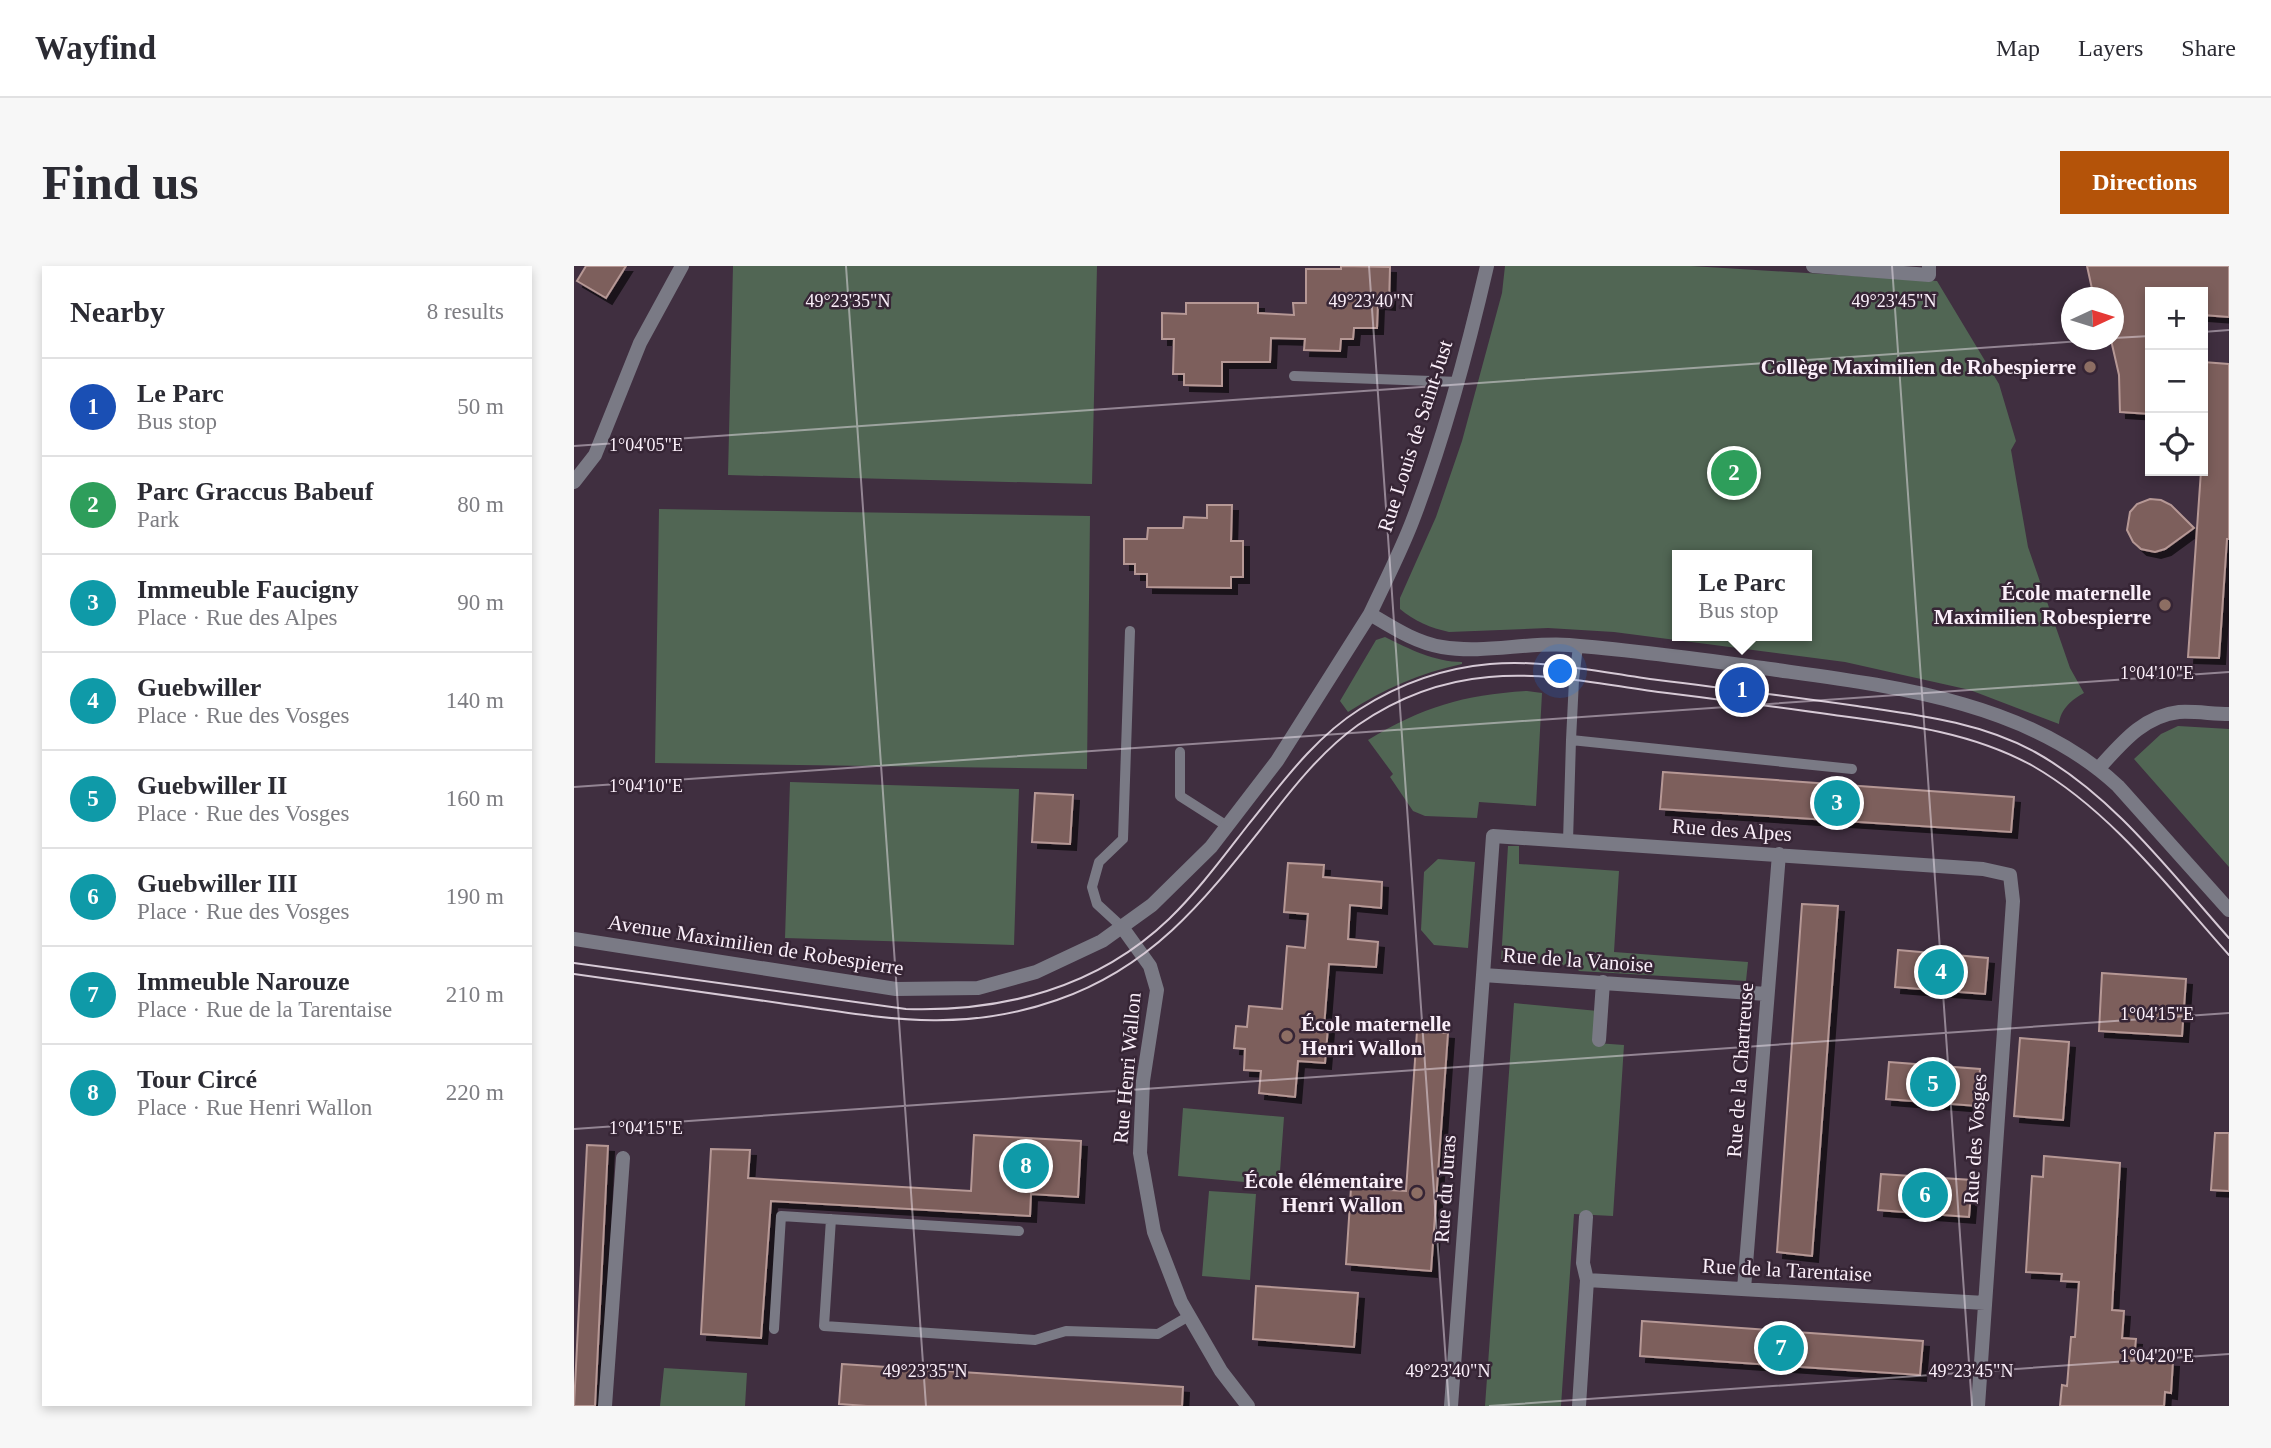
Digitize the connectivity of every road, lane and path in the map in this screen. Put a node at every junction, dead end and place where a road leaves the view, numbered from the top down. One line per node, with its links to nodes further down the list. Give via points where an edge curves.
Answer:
1 (682, 266): 7 (street, via 640,342 595,455)
2 (1487, 266): 6 (street, Rue Louis de Saint-Just)
3 (1813, 266): 4 (street, via 1929,275)
4 (1929, 266)
5 (1294, 376): 6 (lane)
6 (1459, 382): 8 (street, Rue Louis de Saint-Just, via 1411,523)
7 (574, 482)
8 (1370, 614): 10 (street, via 1402,633 1440,647); 16 (street, Avenue Maximilien de Robespierre, via 1277,761)
9 (1130, 631): 22 (lane, via 1123,839 1099,862 1092,887 1097,904)
10 (1578, 646): 12 (lane); 14 (street, via 1866,682 1962,703 2018,724)
11 (2229, 714): 14 (street, via 2178,712 2160,717 2140,726)
12 (1571, 740): 15 (lane); 18 (lane)
13 (1180, 752): 16 (lane, via 1180,796)
14 (2099, 768): 21 (street)
15 (1852, 769)
16 (1227, 826): 22 (street, Avenue Maximilien de Robespierre, via 1152,905)
17 (1493, 836): 18 (street, Rue des Alpes); 24 (street, Rue de la Vanoise)
18 (1568, 841): 19 (street, Rue des Alpes)
19 (1779, 854): 20 (street, Rue des Alpes, via 1983,869); 26 (street, Rue de la Chartreuse)
20 (2010, 876): 34 (street, Rue des Vosges, via 2013,901)
21 (2229, 909)
22 (1122, 927): 23 (street, Avenue Maximilien de Robespierre, via 1036,972 978,988 896,989); 35 (street, Rue Henri Wallon, via 1150,966 1157,990 1143,1081 1140,1153 1154,1231)
23 (574, 939)
24 (1483, 975): 25 (street, Rue de la Vanoise); 39 (street, Rue du Juras)
25 (1603, 982): 26 (street, Rue de la Vanoise); 27 (street)
26 (1767, 994): 33 (street, Rue de la Chartreuse)
27 (1599, 1040)
28 (623, 1158): 37 (street)
29 (1586, 1217): 32 (street, via 1583,1263)
30 (831, 1219): 31 (lane); 35 (lane, via 824,1326 1035,1340 1066,1331 1158,1335); 36 (lane, via 781,1216)
31 (1019, 1231)
32 (1587, 1280): 33 (street, Rue de la Tarentaise); 40 (street)
33 (1744, 1289): 34 (street, Rue de la Tarentaise)
34 (1985, 1303): 41 (street, Rue des Vosges)
35 (1189, 1316): 38 (street, Rue Henri Wallon, via 1220,1371)
36 (774, 1329)
37 (605, 1406)
38 (1248, 1406)
39 (1451, 1406)
40 (1579, 1406)
41 (1978, 1406)

